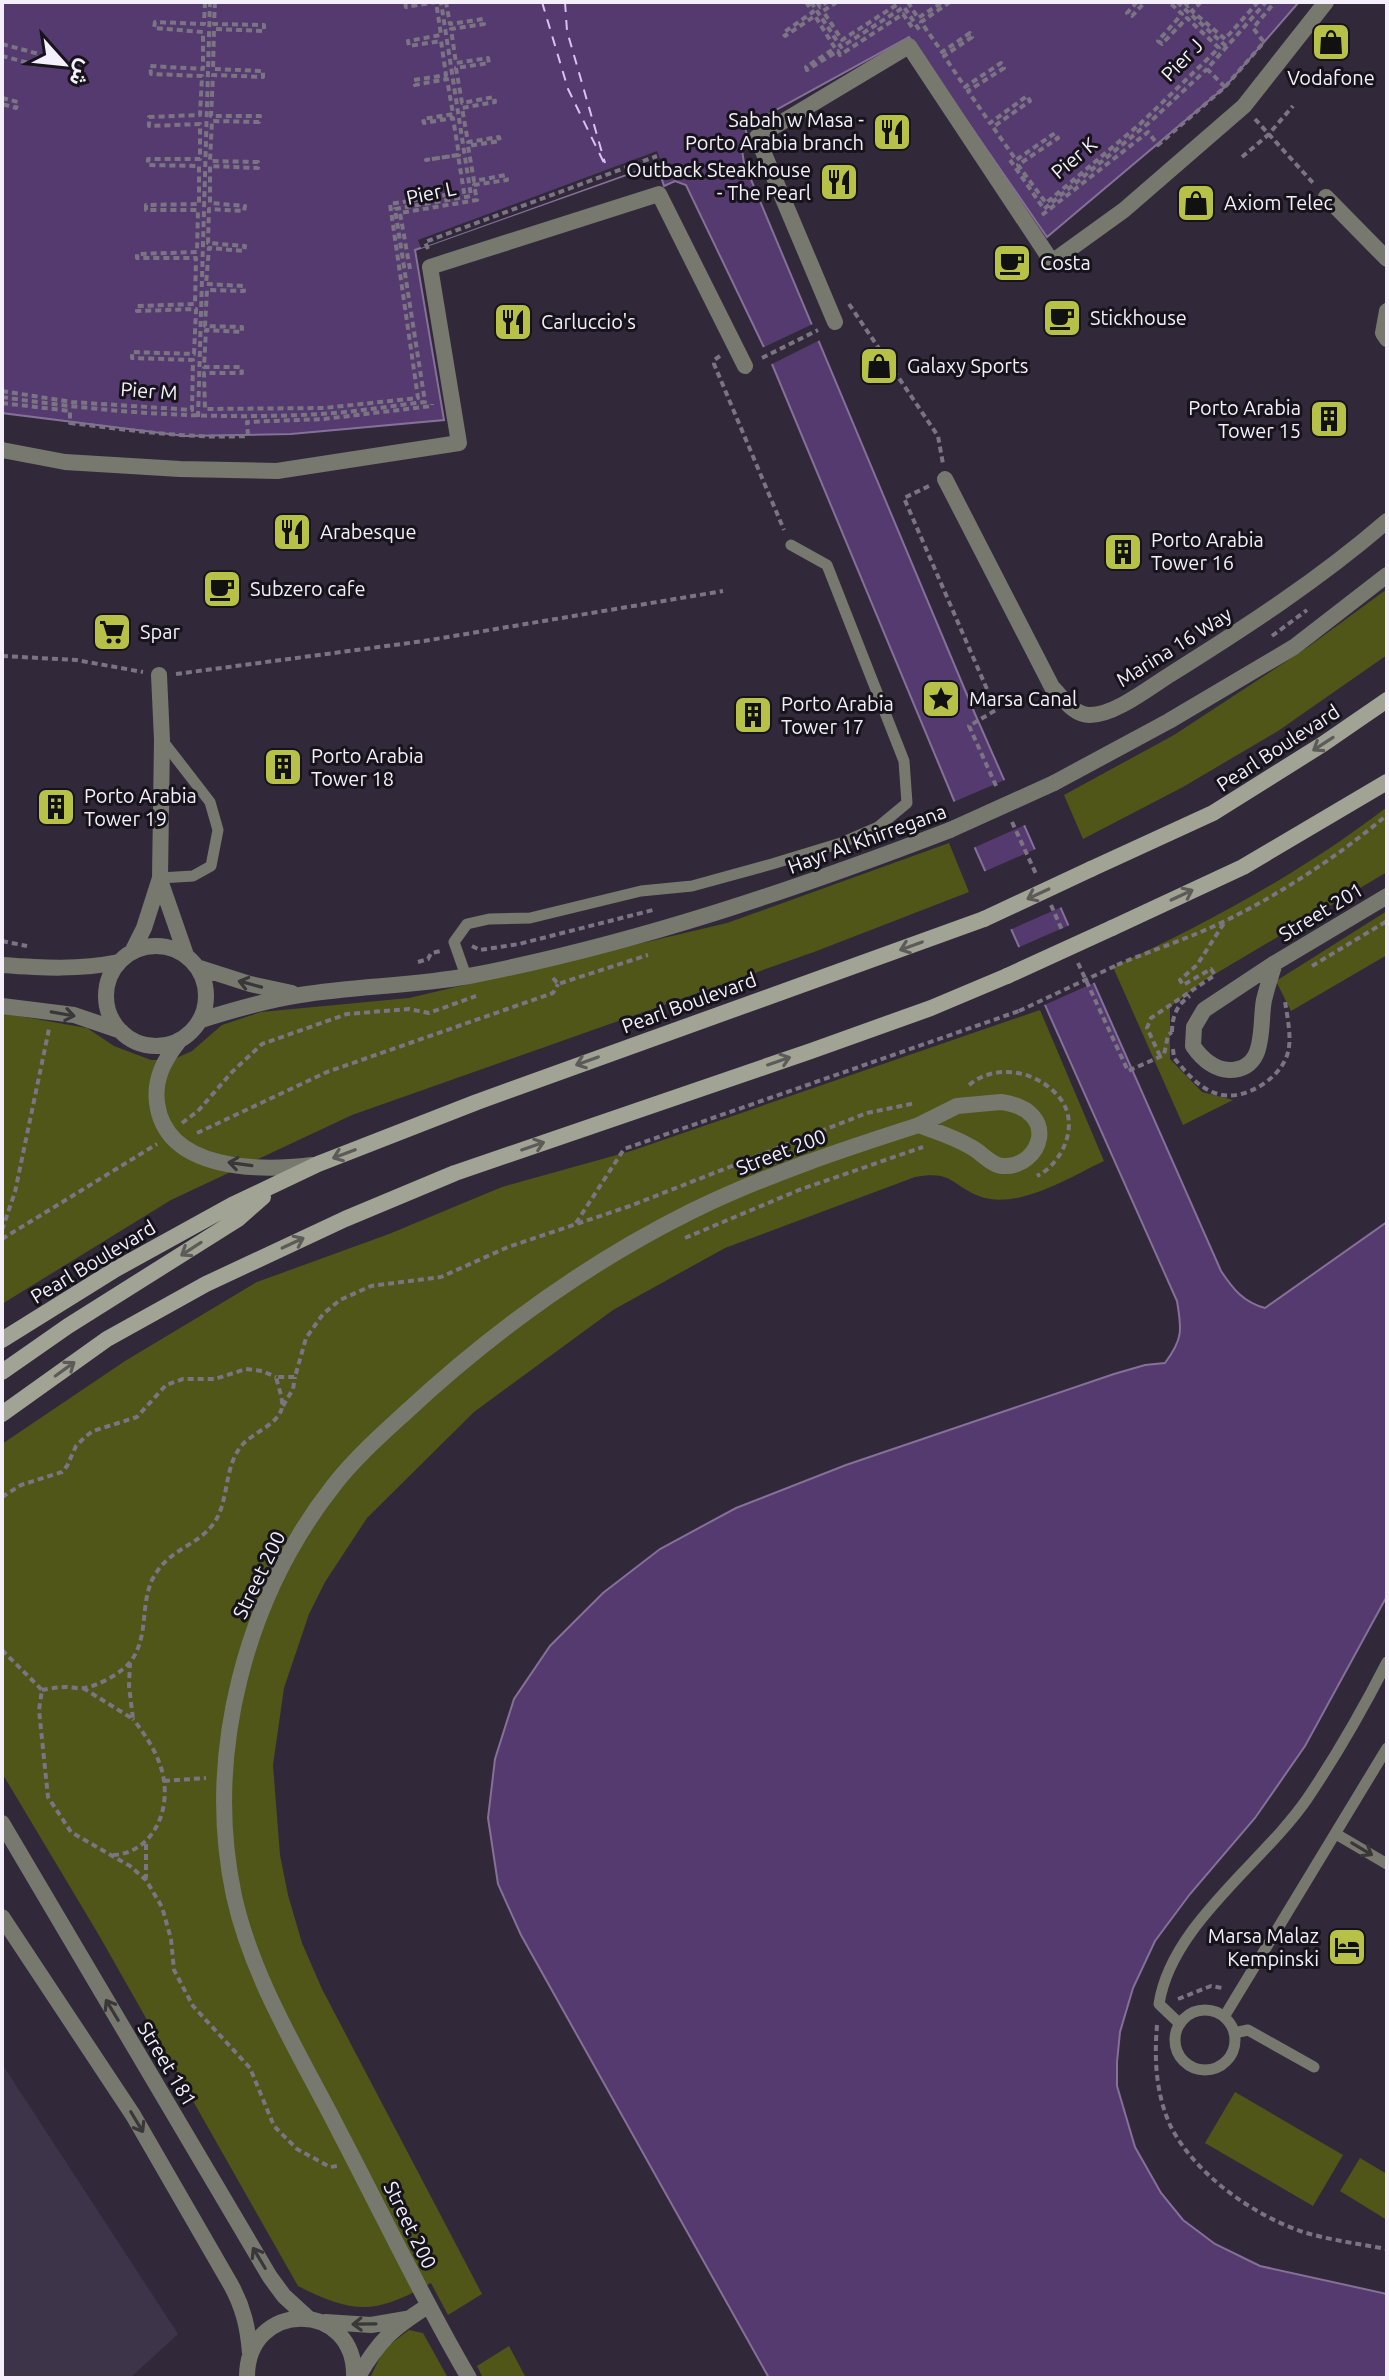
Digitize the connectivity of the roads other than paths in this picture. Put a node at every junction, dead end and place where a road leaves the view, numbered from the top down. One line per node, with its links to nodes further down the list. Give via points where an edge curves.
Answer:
1 (1326, 2): 5 (street, via 1244,106 1124,210 1052,262 909,46 757,137)
2 (1326, 197): 3 (street)
3 (1387, 259)
4 (1387, 311): 6 (street)
5 (831, 319)
6 (1387, 339)
7 (748, 365): 8 (street, via 659,194 430,267 459,443 277,471 65,462)
8 (2, 450)
9 (945, 479): 10 (street, Marina 16 Way, via 1052,687 1077,713 1092,715 1120,705 1226,639 1336,564)
10 (1387, 521)
11 (791, 545): 23 (lane, via 827,565 904,761 907,803 878,827 841,843 692,886 641,891 530,918 467,924 454,942)
12 (1387, 575): 23 (street, Hayr Al Khirregana, bridge, via 1294,647 1169,721 1054,783 950,830 737,907 569,955)
13 (159, 675): 15 (street)
14 (1387, 700): 30 (main road, Pearl Boulevard, one-way to 30, bridge, via 1213,813 984,919)
15 (162, 740): 17 (street); 17 (lane, via 210,802 218,830 211,866 193,876)
16 (1387, 782): 34 (main road, one-way to 16, bridge, via 107,1339 206,1284 345,1219 455,1173 856,1035 1007,976 1243,867)
17 (160, 878): 19 (street, via 144,928); 20 (street)
18 (1387, 896): 21 (street, Street 201)
19 (126, 957): 20 (street, via 160,945); 22 (street, via 57,970); 27 (street, via 110,978 106,997 110,1016)
20 (192, 961): 24 (street, Hayr Al Khirregana, one-way to 20, via 250,984); 26 (street, via 207,993)
21 (1275, 963): 21 (street, Street 201, via 1204,1010 1194,1027 1193,1046 1212,1065 1243,1068 1258,1051)
22 (2, 965)
23 (466, 976): 24 (street, Hayr Al Khirregana)
24 (304, 994): 26 (street, Hayr Al Khirregana)
25 (2, 1006): 27 (street, one-way to 27, via 74,1015)
26 (201, 1020): 28 (street)
27 (121, 1031): 28 (street, via 148,1046)
28 (179, 1041): 30 (street, one-way to 28, via 244,1165 196,1154 173,1138 158,1108 158,1079)
29 (919, 1125): 29 (street, Street 200, via 970,1146 997,1165 1023,1162 1040,1136 1031,1111 1001,1102 957,1106); 46 (street, Street 200, via 812,1159 689,1213 511,1322 437,1384 334,1485 268,1593 252,1635 226,1756 225,1841 235,1898 259,1977)
30 (318, 1164): 31 (main road, Pearl Boulevard)
31 (276, 1185): 32 (main road, Pearl Boulevard, via 116,1269); 33 (main road, one-way to 33, via 238,1219)
32 (2, 1340)
33 (2, 1372)
34 (2, 1414)
35 (1387, 1662): 43 (lane, via 1306,1800 1206,1914 1178,1954 1159,2004)
36 (1387, 1748): 37 (lane)
37 (1381, 1771): 39 (lane)
38 (2, 1823): 48 (street, Street 181, one-way to 38, via 270,2277)
39 (1336, 1834): 40 (lane, one-way to 40); 42 (lane)
40 (1387, 1864)
41 (2, 1917): 49 (street, one-way to 49, via 133,2115 242,2305 248,2326)
42 (1224, 2017): 43 (lane, via 1205,2010); 44 (lane)
43 (1180, 2024): 44 (lane, via 1177,2052 1200,2070 1226,2061)
44 (1234, 2033): 45 (lane, via 1248,2030)
45 (1314, 2067)
46 (428, 2306): 47 (street); 51 (street, Street 200)
47 (407, 2319): 48 (street, one-way to 48, via 371,2325); 50 (street, via 377,2346)
48 (314, 2320): 49 (street, via 293,2318 267,2330); 50 (street, Street 181, via 338,2332 349,2347)
49 (246, 2369)
50 (356, 2378)
51 (469, 2378)

